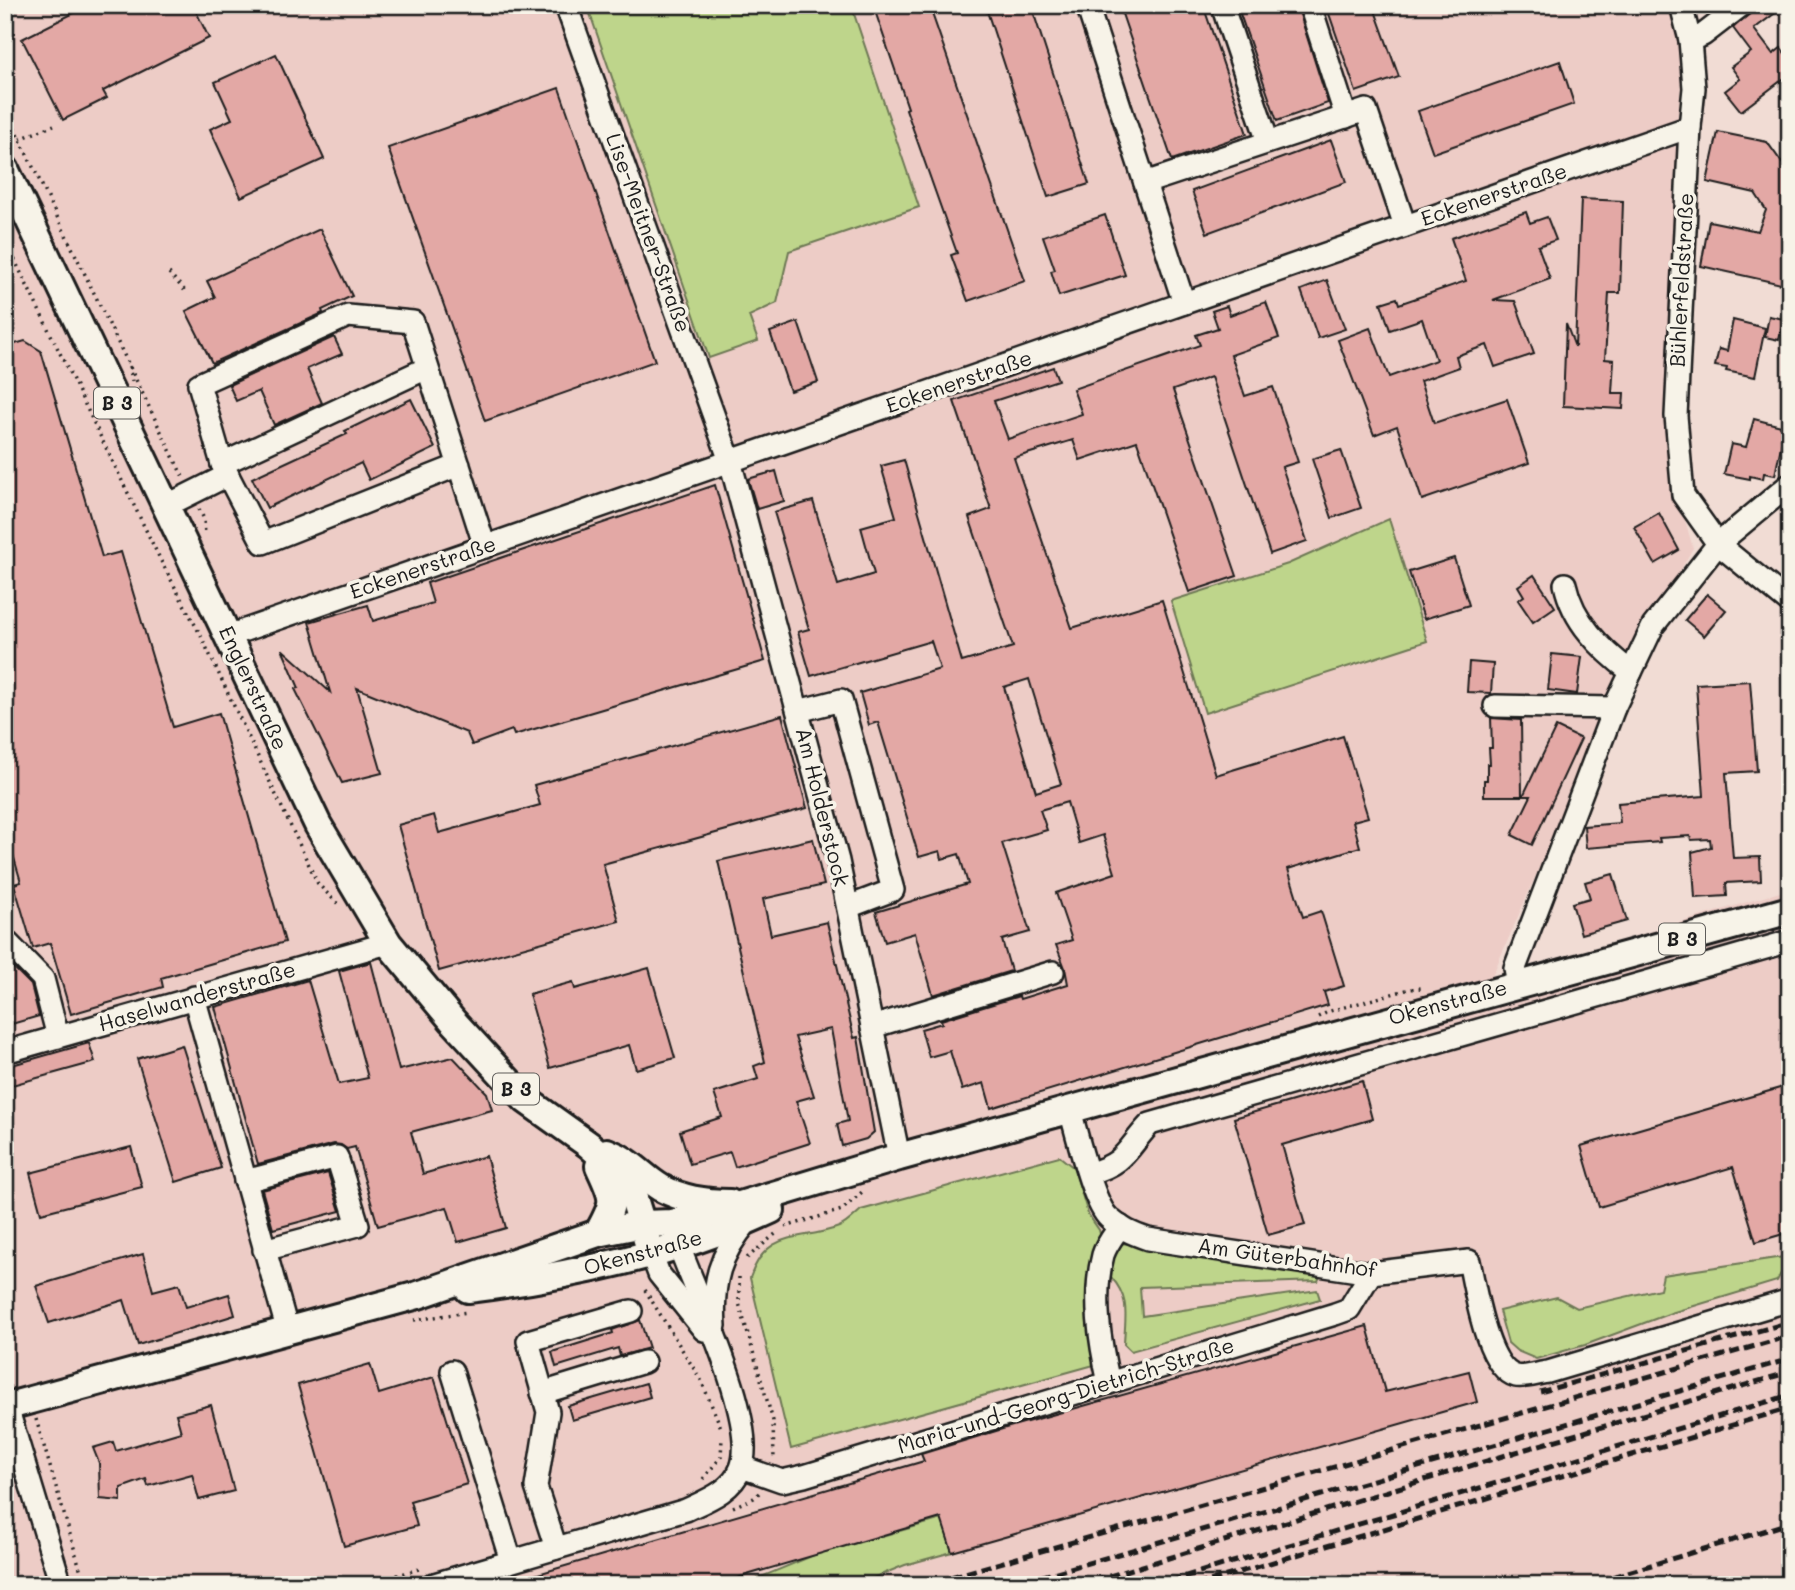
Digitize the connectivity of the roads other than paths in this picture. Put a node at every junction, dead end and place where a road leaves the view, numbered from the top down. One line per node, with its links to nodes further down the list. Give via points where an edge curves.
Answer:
1 (566, 5): 16 (street, Lise-Meitner-Straße)
2 (1087, 5): 12 (street)
3 (1222, 5): 10 (street)
4 (1310, 5): 8 (street)
5 (1681, 5): 7 (street, Bühlerfeldstraße)
6 (1742, 5): 7 (street, via 1703,36)
7 (1690, 40): 9 (street, Bühlerfeldstraße, via 1694,88)
8 (1346, 117): 10 (street); 13 (street, via 1366,110)
9 (1690, 127): 13 (street, Eckenerstraße); 21 (street, Bühlerfeldstraße, via 1676,416 1683,495)
10 (1268, 142): 12 (street)
11 (5, 169): 20 (main road, Englerstraße / B 3)
12 (1144, 183): 14 (street)
13 (1405, 226): 14 (street, Eckenerstraße)
14 (1184, 303): 16 (street, Eckenerstraße)
15 (427, 368): 17 (street); 18 (street); 18 (street, via 413,321 348,316 199,384)
16 (730, 461): 22 (street, Eckenerstraße); 29 (street, Am Holderstock)
17 (459, 465): 18 (street, via 263,543); 22 (street)
18 (225, 470): 20 (street)
19 (1790, 484): 21 (street, Okenstraße)
20 (166, 506): 25 (main road, Englerstraße / B 3)
21 (1718, 544): 24 (street, Bühlerfeldstraße); 26 (street, Okenstraße, via 1653,626)
22 (485, 547): 25 (street, Eckenerstraße)
23 (1565, 584): 26 (street, via 1570,604 1590,635)
24 (1790, 603)
25 (228, 636): 34 (main road, Englerstraße / B 3, via 318,825)
26 (1631, 672): 28 (street, Okenstraße)
27 (1494, 706): 28 (street)
28 (1614, 708): 36 (street, Okenstraße, via 1514,968)
29 (798, 711): 30 (street, Am Holderstock); 30 (street, via 841,700 893,890)
30 (848, 907): 38 (street, Am Holderstock)
31 (1790, 910): 36 (main road, B 3)
32 (5, 940): 39 (street, via 43,979)
33 (1790, 941): 44 (street, via 1150,1124 1127,1154)
34 (388, 943): 37 (street, Haselwanderstraße); 42 (main road, Englerstraße / B 3, via 526,1100)
35 (1053, 972): 38 (street)
36 (1518, 984): 41 (main road, Okenstraße / B 3)
37 (194, 997): 39 (street, Haselwanderstraße); 45 (street)
38 (872, 1027): 43 (street, Am Holderstock)
39 (58, 1037): 40 (street, Haselwanderstraße)
40 (5, 1052)
41 (1070, 1110): 43 (main road, Okenstraße / B 3); 44 (street, Am Güterbahnhof)
42 (589, 1145): 46 (main road, Englerstraße / B 3, via 624,1158); 48 (main road, Englerstraße / B 3, via 614,1167 632,1192); 50 (main road, Englerstraße / B 3, via 613,1196)
43 (900, 1157): 47 (main road, Okenstraße / B 3, via 862,1178)
44 (1090, 1173): 49 (street, Am Güterbahnhof, via 1096,1199)
45 (245, 1181): 52 (street); 52 (street, via 337,1157 358,1225)
46 (661, 1187): 47 (main road, Englerstraße / B 3); 51 (main road)
47 (746, 1212): 51 (main road, Okenstraße / B 3); 59 (street, via 716,1276)
48 (643, 1224): 50 (main road, Okenstraße / B 3); 51 (main road, Okenstraße / B 3); 53 (main road, Englerstraße / B 3)
49 (1119, 1226): 54 (street, Am Güterbahnhof, via 1148,1239); 62 (street, via 1103,1253 1098,1284 1100,1342)
50 (598, 1233): 55 (main road, Okenstraße)
51 (675, 1235): 53 (main road, Okenstraße / B 3); 59 (street)
52 (264, 1250): 58 (street)
53 (651, 1253): 55 (main road, Okenstraße, via 542,1279); 59 (street, via 659,1274)
54 (1371, 1273): 56 (street, Am Güterbahnhof, via 1469,1261 1489,1343 1503,1368 1516,1376 1548,1372); 62 (street, Maria-und-Georg-Dietrich-Straße, via 1349,1309)
55 (418, 1295): 58 (main road, Okenstraße)
56 (1790, 1300)
57 (631, 1311): 63 (street, via 528,1341)
58 (288, 1332): 64 (main road, Okenstraße)
59 (717, 1345): 65 (street, via 744,1435)
60 (644, 1362): 63 (street)
61 (452, 1371): 67 (street)
62 (1109, 1383): 65 (street, Maria-und-Georg-Dietrich-Straße, via 804,1476 782,1480)
63 (542, 1393): 66 (street, via 548,1412 536,1487)
64 (14, 1405): 69 (street)
65 (742, 1467): 66 (street, via 717,1495 686,1510)
66 (556, 1548): 67 (street)
67 (511, 1561): 68 (street)
68 (430, 1575)
69 (61, 1585)

